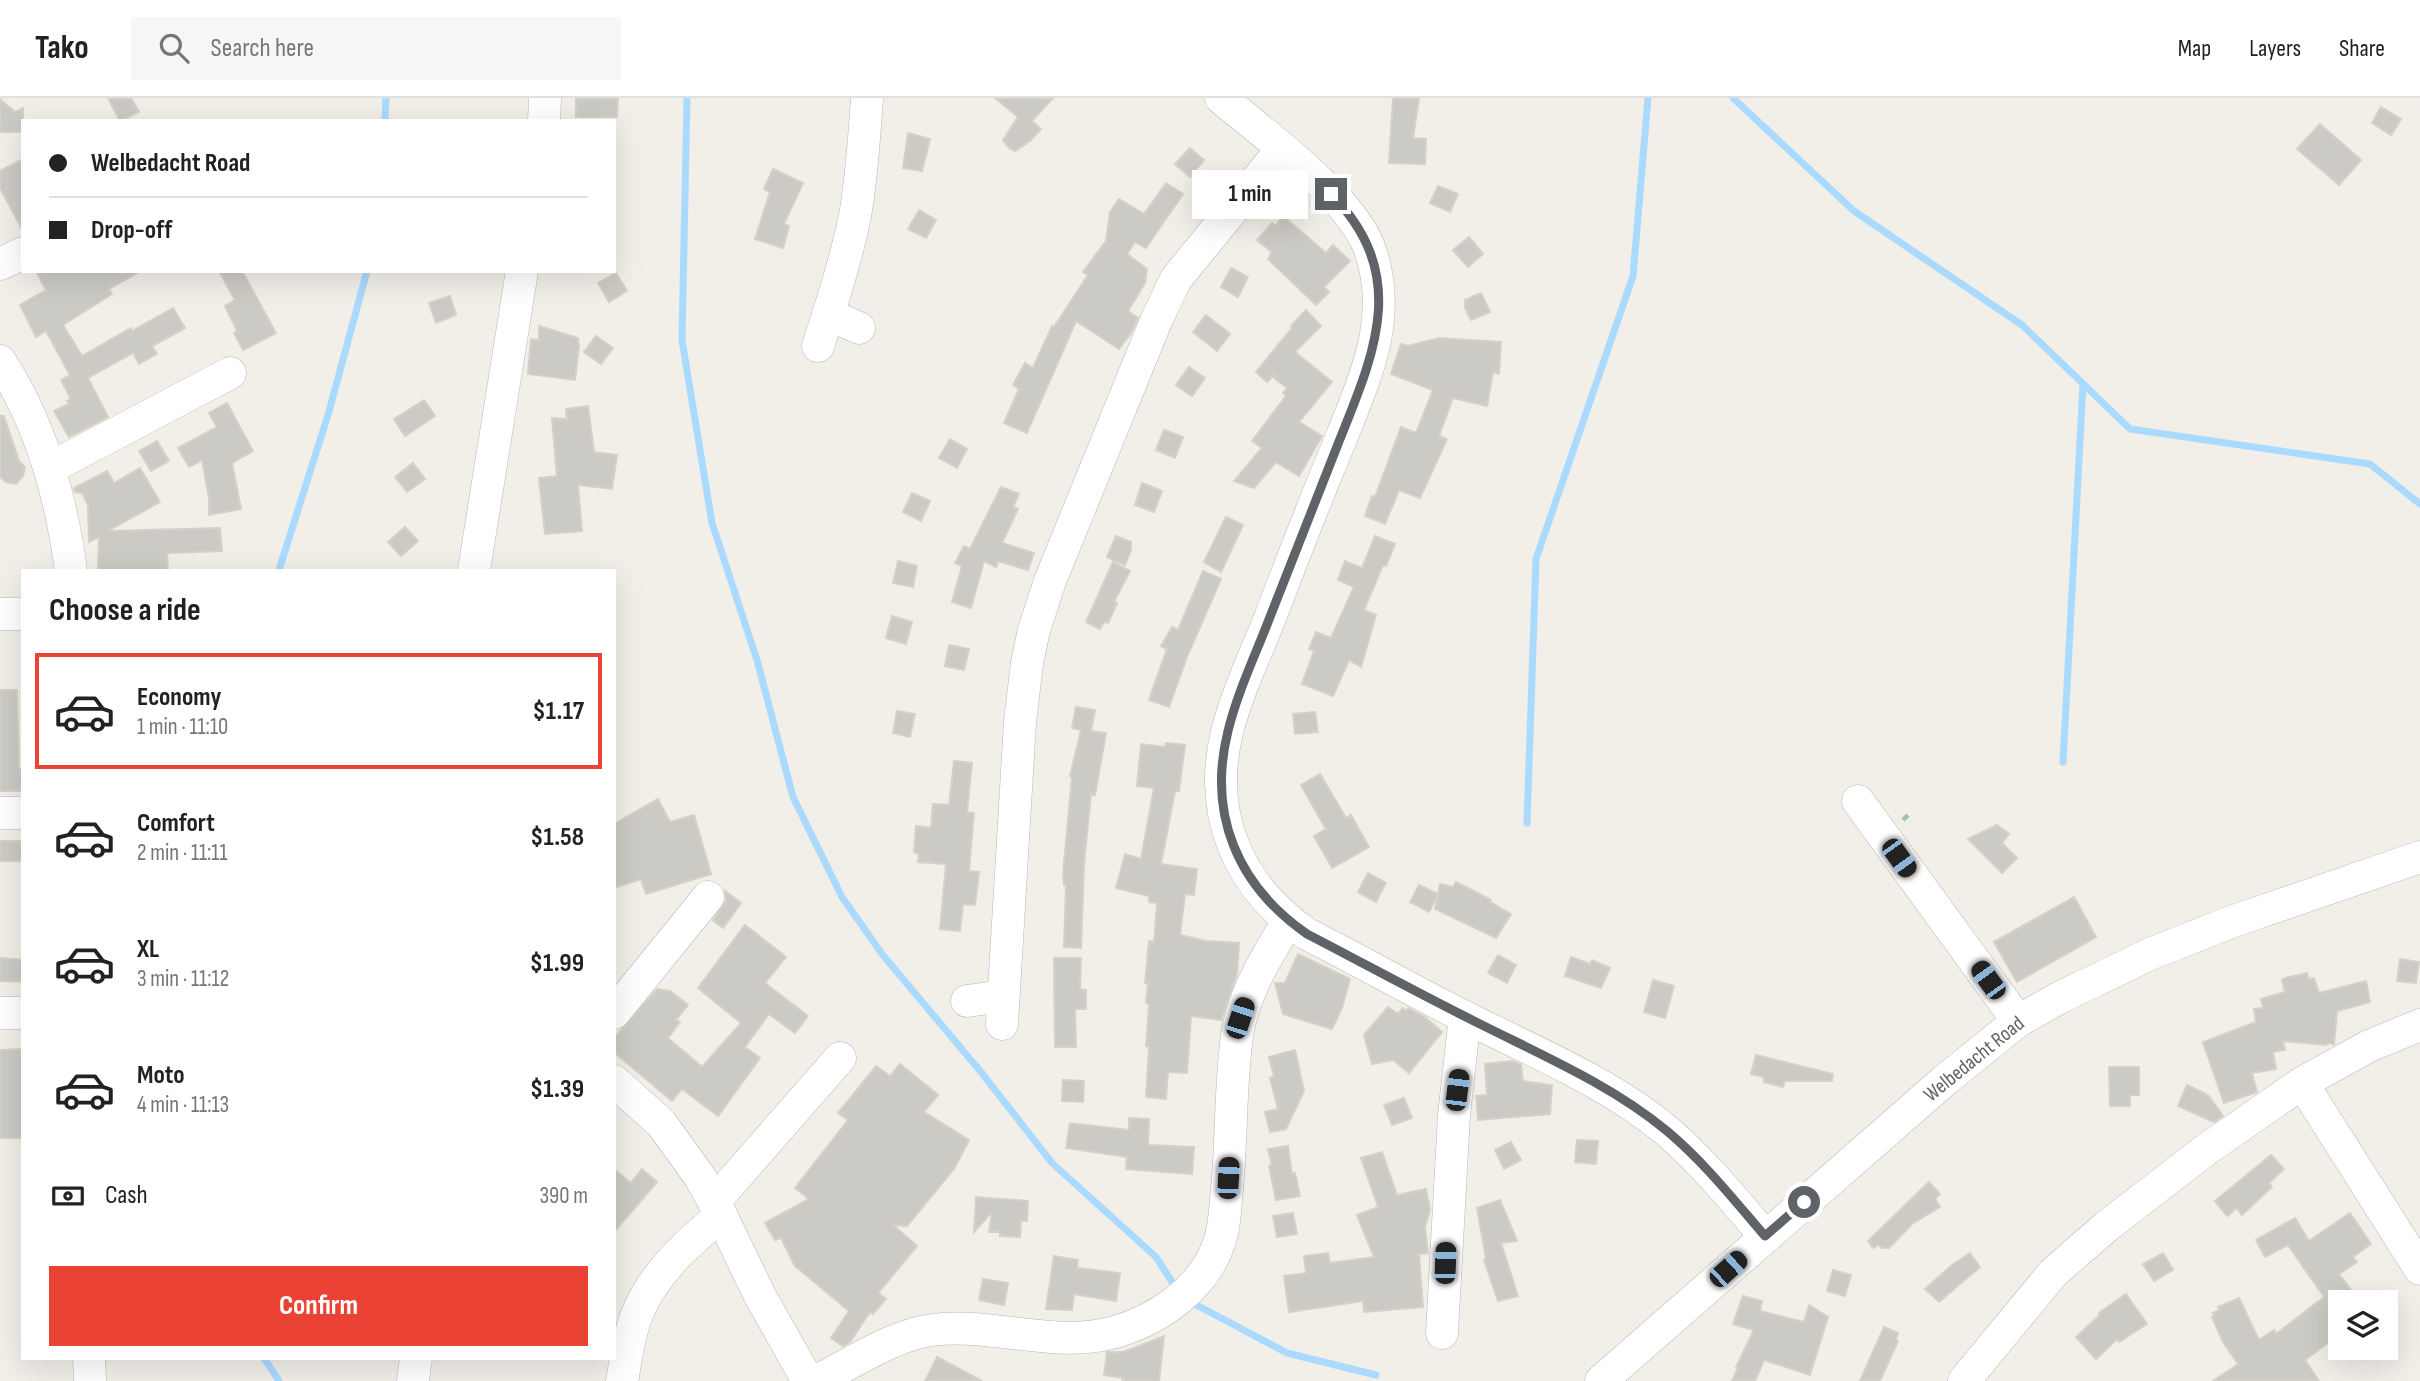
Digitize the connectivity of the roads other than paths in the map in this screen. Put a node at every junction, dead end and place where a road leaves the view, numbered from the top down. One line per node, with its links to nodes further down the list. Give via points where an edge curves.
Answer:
1 (545, 98): 4 (street)
2 (867, 98): 9 (street, via 855,214)
3 (1221, 98): 5 (street)
4 (544, 119)
5 (1282, 149): 24 (street, via 1346,209 1359,228 1369,248 1379,312 1375,346 1362,386 1233,714 1222,764 1224,819 1237,853 1247,876); 25 (street, via 1176,279 1040,609 1020,722 1002,1010)
6 (21, 254): 7 (street)
7 (0, 264)
8 (523, 273): 16 (street)
9 (828, 314): 10 (street); 11 (street)
10 (859, 328)
11 (818, 346)
12 (0, 360): 14 (street)
13 (230, 373): 14 (street)
14 (50, 468): 15 (street)
15 (71, 569)
16 (474, 569)
17 (0, 614): 18 (street)
18 (21, 614)
19 (1858, 802): 30 (street)
20 (0, 813): 21 (street)
21 (21, 813)
22 (2420, 857): 30 (street, Welbedacht Road, via 2162,950)
23 (708, 897): 26 (street)
24 (1288, 921): 29 (street); 45 (street, via 1255,978 1240,1018 1221,1237 1211,1261 1185,1294 1133,1325 1098,1335 950,1328 911,1334)
25 (967, 1001)
26 (616, 1011)
27 (0, 1013): 28 (street)
28 (21, 1013)
29 (1465, 1017): 36 (street, via 1594,1083 1667,1130); 38 (street)
30 (2018, 1021): 36 (street, Welbedacht Road)
31 (2420, 1025): 34 (street, via 2369,1046)
32 (840, 1058): 35 (street)
33 (616, 1082): 35 (street, via 661,1123)
34 (2302, 1083): 37 (street); 47 (street, via 2207,1149 2053,1273)
35 (718, 1208): 43 (street, via 643,1299 629,1338); 44 (street)
36 (1765, 1236): 46 (street, Welbedacht Road)
37 (2420, 1269)
38 (1442, 1333)
39 (89, 1360): 41 (street)
40 (416, 1360): 42 (street)
41 (90, 1381)
42 (413, 1381)
43 (622, 1381)
44 (808, 1381)
45 (816, 1381)
46 (1601, 1381)
47 (1964, 1381)

